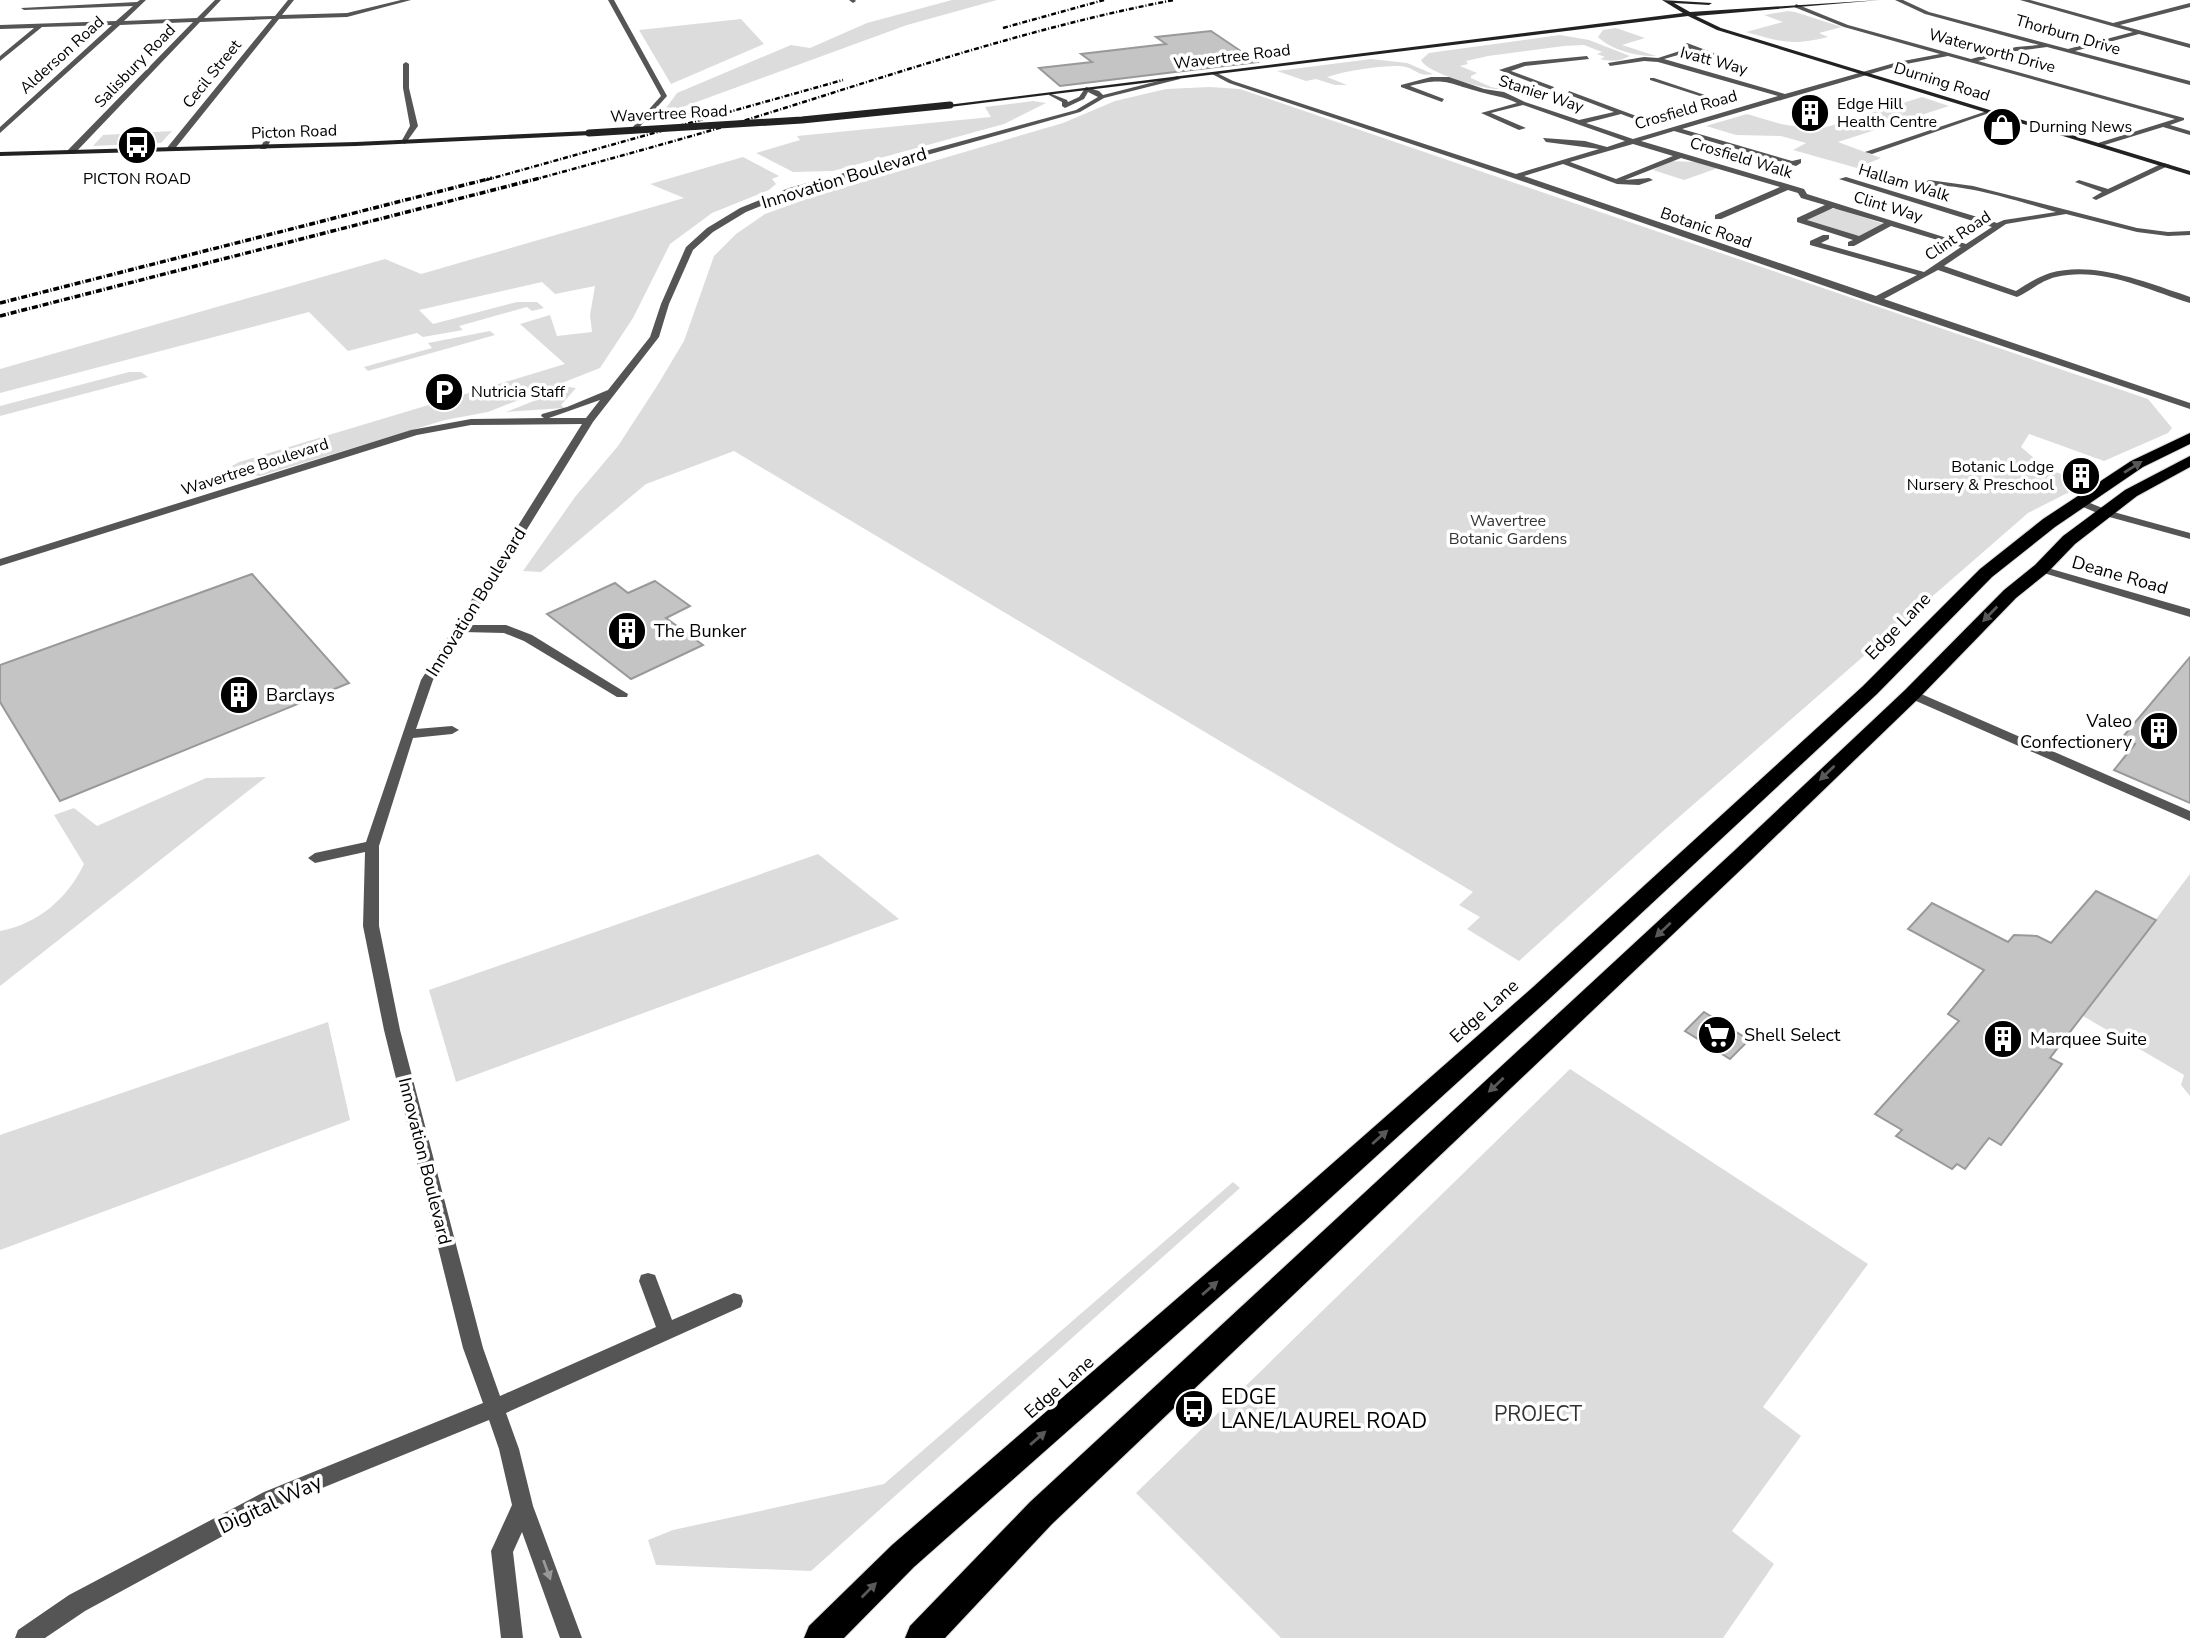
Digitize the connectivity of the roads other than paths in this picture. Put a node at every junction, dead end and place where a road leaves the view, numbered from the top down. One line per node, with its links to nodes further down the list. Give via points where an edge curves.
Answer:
1 (218, 0): 20 (street, Salisbury Road)
2 (291, 0): 19 (street, Cecil Street)
3 (408, 0): 11 (street)
4 (611, 0): 75 (street, via 664,96)
5 (1666, 0): 12 (main road); 18 (main road, Durning Road)
6 (1821, 0): 14 (main road)
7 (1877, 0): 14 (main road, Wavertree Road)
8 (1898, 0): 27 (street, Thorburn Drive, via 1927,13)
9 (2023, 0): 22 (street)
10 (2180, 0): 15 (street)
11 (398, 1): 19 (street, via 356,14)
12 (1711, 1): 18 (main road)
13 (141, 2): 17 (street); 21 (street, Alderson Road)
14 (1832, 4): 16 (main road, Wavertree Road)
15 (2190, 4): 22 (street)
16 (1796, 6): 18 (main road, Wavertree Road); 31 (street, Waterworth Drive, via 1846,26)
17 (24, 8)
18 (1688, 14): 41 (main road, Durning Road, via 1719,29); 42 (main road, Wavertree Road)
19 (276, 17): 20 (street); 84 (street, Cecil Street)
20 (198, 20): 21 (street); 86 (street, Salisbury Road)
21 (118, 23): 23 (street); 76 (street, Alderson Road)
22 (2112, 25): 25 (street)
23 (40, 26): 24 (street); 35 (street)
24 (0, 27)
25 (2138, 32): 28 (street); 30 (street)
26 (1684, 45): 29 (street)
27 (2050, 45): 30 (street, Thorburn Drive); 37 (street)
28 (2190, 46)
29 (1696, 48): 33 (street); 34 (street)
30 (2070, 50): 47 (street, Thorburn Drive)
31 (1950, 54): 37 (street, Waterworth Drive); 41 (street, Crosfield Road)
32 (1599, 55): 36 (street)
33 (1716, 55)
34 (1661, 58): 39 (street, Ivatt Way); 45 (street, Ivatt Way)
35 (0, 59)
36 (1587, 59): 39 (street); 46 (street, via 1501,70)
37 (1972, 60): 68 (street, Waterworth Drive)
38 (406, 64): 81 (street, via 414,126)
39 (1609, 64): 40 (street)
40 (1624, 69)
41 (1865, 73): 58 (street, Crosfield Road); 64 (main road, Durning Road)
42 (1215, 74): 43 (main road, Wavertree Road); 94 (street, Botanic Road)
43 (1178, 78): 52 (main road, Wavertree Road); 59 (street, Innovation Boulevard)
44 (1653, 79): 54 (street)
45 (1733, 79): 48 (street); 58 (street, Ivatt Way)
46 (1538, 83): 49 (street); 50 (street)
47 (2190, 83)
48 (1712, 85)
49 (1526, 86)
50 (1552, 88)
51 (1702, 88): 54 (street)
52 (1086, 89): 57 (main road, Wavertree Road); 59 (street); 63 (street, Innovation Boulevard, via 1082,98)
53 (1514, 90): 55 (street)
54 (1691, 91): 60 (street)
55 (1502, 93): 61 (street, Stanier Way, via 1440,78 1400,84); 62 (street, Stanier Way)
56 (1570, 93): 65 (street)
57 (1051, 94): 63 (street); 75 (main road, Wavertree Road, bridge, via 803,120)
58 (1786, 96): 74 (street, Crosfield Road)
59 (1102, 97): 69 (street, Innovation Boulevard, via 1078,111)
60 (1708, 97)
61 (1442, 100)
62 (1523, 103): 70 (street, Stanier Way); 73 (street, via 1481,112)
63 (1065, 106): 69 (street, Innovation Boulevard)
64 (1992, 111): 82 (main road, Durning Road); 87 (street)
65 (1621, 112): 67 (street); 70 (street)
66 (2190, 116): 68 (street)
67 (1637, 118)
68 (2182, 119): 71 (street)
69 (1042, 121): 120 (street, Innovation Boulevard, via 792,190 709,230 689,249 654,337)
70 (1581, 122): 80 (street, Stanier Way)
71 (2164, 125): 78 (street); 82 (street)
72 (274, 128): 83 (street)
73 (1522, 128)
74 (1673, 129): 80 (street, Crosfield Road); 91 (street)
75 (635, 130): 77 (main road, Wavertree Road, bridge)
76 (0, 131)
77 (589, 132): 81 (main road, Picton Road)
78 (2190, 133)
79 (1546, 140): 85 (street, via 1586,141)
80 (1633, 141): 85 (street, Crosfield Road); 89 (street, Crosfield Walk)
81 (405, 142): 83 (main road, Picton Road)
82 (2101, 145): 92 (main road, Durning Road)
83 (263, 147): 84 (main road, Picton Road)
84 (170, 149): 86 (main road, Picton Road)
85 (1607, 149): 90 (street, Crosfield Road)
86 (71, 152): 88 (main road, Picton Road)
87 (1870, 152)
88 (0, 154)
89 (1681, 155): 98 (street); 102 (street, Crosfield Walk)
90 (1563, 162): 94 (street, Crosfield Road); 98 (street)
91 (1798, 162)
92 (2166, 165): 93 (main road, Durning Road); 104 (street)
93 (2190, 173)
94 (1516, 176): 118 (street, Botanic Road)
95 (1843, 179): 100 (street, Hallam Walk)
96 (1649, 180): 98 (street, via 1641,184)
97 (1877, 180): 100 (street)
98 (1617, 181)
99 (2079, 182): 104 (street)
100 (1864, 186): 110 (street, Hallam Walk)
101 (1921, 186): 107 (street, via 1929,182 1973,188)
102 (1787, 187): 103 (street, Crosfield Walk); 108 (street)
103 (1801, 191): 106 (street, Clint Way)
104 (2109, 192): 105 (street)
105 (2096, 198)
106 (1832, 205): 109 (street, Clint Way); 113 (street, via 1800,220)
107 (2063, 213): 110 (street, Clint Road); 111 (street, via 2147,232)
108 (1718, 217)
109 (1890, 223): 113 (street); 114 (street, Clint Way)
110 (1998, 226): 114 (street, Clint Road)
111 (2190, 233)
112 (1826, 237): 115 (street, via 1813,243)
113 (1859, 239): 115 (street)
114 (1969, 247): 116 (street, Clint Road)
115 (1837, 251): 117 (street)
116 (1938, 267): 117 (street, Clint Road); 119 (street, via 2017,294 2048,277 2075,272)
117 (1925, 275): 118 (street, Clint Road)
118 (1874, 300): 121 (street, Botanic Road)
119 (2190, 300)
120 (613, 392): 122 (street, Innovation Boulevard); 123 (street, Wavertree Boulevard)
121 (2190, 406)
122 (589, 421): 123 (street, Wavertree Boulevard); 132 (street, Innovation Boulevard)
123 (524, 422): 129 (street, Wavertree Boulevard, via 471,422 415,432)
124 (2190, 438): 126 (highway, Edge Lane, one-way to 124, via 2137,464)
125 (2189, 463): 127 (highway, via 2143,486)
126 (2080, 502): 127 (street); 148 (highway, Edge Lane, one-way to 126, via 903,1556 1540,994 1870,690 1986,573)
127 (2106, 513): 128 (street); 130 (highway, via 2069,540)
128 (2190, 536)
129 (0, 563)
130 (2041, 569): 131 (street, Deane Road); 134 (highway, one-way to 134)
131 (2190, 613)
132 (459, 628): 133 (street, via 506,629); 136 (street, Innovation Boulevard, via 427,680)
133 (622, 694)
134 (1912, 694): 137 (street); 149 (highway, one-way to 149, via 1041,1513)
135 (452, 730): 136 (street)
136 (408, 734): 138 (street, Innovation Boulevard)
137 (2190, 816)
138 (372, 846): 139 (street); 143 (street, Innovation Boulevard, via 371,926 392,1030 473,1348)
139 (314, 858)
140 (648, 1280): 142 (street)
141 (734, 1301): 142 (street, Digital Way)
142 (667, 1331): 143 (street, Digital Way)
143 (494, 1408): 144 (street, Innovation Boulevard); 145 (street, Digital Way, via 271,1499 77,1603)
144 (523, 1506): 146 (street, via 502,1551); 147 (street, Innovation Boulevard, one-way to 147)
145 (26, 1638)
146 (512, 1638)
147 (572, 1638)
148 (821, 1638)
149 (922, 1638)

